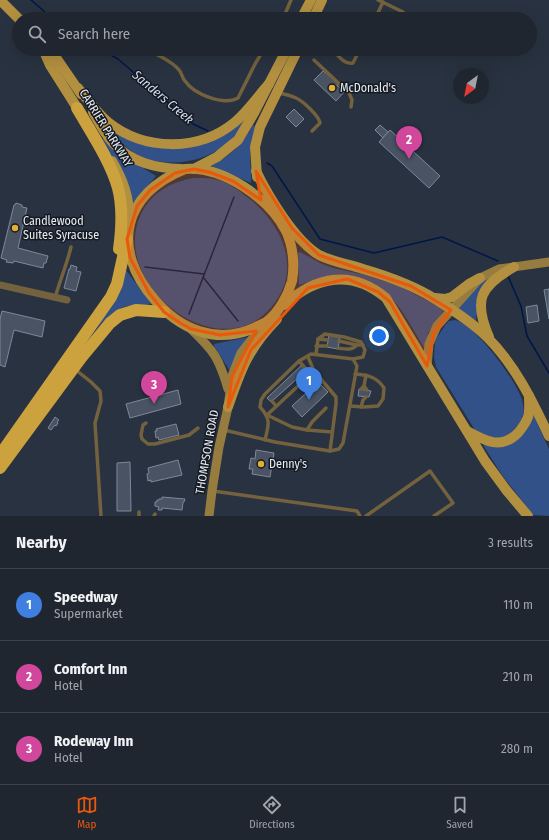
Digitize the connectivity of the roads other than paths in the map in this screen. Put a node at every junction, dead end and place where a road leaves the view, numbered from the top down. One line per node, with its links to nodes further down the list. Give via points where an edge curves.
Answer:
1 (0, 0): 7 (main road)
2 (290, 0): 8 (lane)
3 (311, 0): 9 (main road)
4 (322, 0): 10 (main road)
5 (378, 0): 6 (lane)
6 (383, 2): 11 (lane); 12 (lane)
7 (12, 12)
8 (285, 12)
9 (305, 12)
10 (316, 12)
11 (378, 12)
12 (403, 12)
13 (47, 56): 26 (main road, CARRIER PARKWAY)
14 (54, 56): 23 (main road, CARRIER PARKWAY)
15 (159, 56): 16 (lane, via 180,70 184,81 192,88 203,95 228,101 238,98)
16 (259, 56)
17 (283, 56): 22 (main road)
18 (295, 56): 24 (main road)
19 (339, 56): 20 (lane, via 351,64)
20 (356, 56)
21 (314, 60): 25 (lane, via 349,93)
22 (269, 84): 23 (main road, via 235,122 222,131 180,144 150,142 124,132 108,122); 28 (main road, via 238,140 217,157)
23 (78, 88): 28 (main road, CARRIER PARKWAY, via 106,134 126,153 142,163 157,168)
24 (277, 92): 27 (lane, via 300,100 319,118 320,123); 29 (main road, via 258,134)
25 (351, 107)
26 (77, 108): 31 (main road, CARRIER PARKWAY, via 121,176 129,204); 42 (highway, via 107,161 116,180 120,197 122,229)
27 (312, 131)
28 (190, 169): 30 (main road, CARRIER PARKWAY, via 210,172 233,181 256,196); 31 (main road, via 160,181 150,190 137,206)
29 (256, 171): 30 (main road, via 259,187); 37 (main road, via 266,191 292,228 319,255)
30 (272, 211): 32 (main road)
31 (129, 227): 33 (main road)
32 (286, 232): 37 (main road, via 303,251 316,259 335,267); 45 (main road, via 293,254 292,280 288,294)
33 (127, 239): 42 (highway, via 118,284); 47 (main road, via 130,258 137,276)
34 (71, 247): 41 (lane)
35 (549, 262): 36 (street)
36 (514, 266): 38 (street, via 499,269); 53 (main road, via 489,284 482,298 480,312)
37 (388, 277): 43 (main road)
38 (480, 278): 43 (main road, via 452,297); 46 (street)
39 (0, 285): 41 (street)
40 (308, 288): 45 (main road); 64 (main road, via 329,281 347,279 368,285 390,302); 91 (main road, via 251,350 241,368)
41 (55, 298): 44 (street)
42 (111, 298): 101 (highway)
43 (435, 298): 46 (main road)
44 (67, 300)
45 (278, 310): 48 (main road)
46 (452, 310): 53 (main road); 64 (street, via 437,326 429,344)
47 (164, 312): 49 (main road); 65 (highway, via 143,309 116,317)
48 (267, 321): 49 (main road, via 250,330 232,334 220,335); 78 (street, THOMPSON ROAD, via 241,353)
49 (192, 329): 78 (street, THOMPSON ROAD, via 215,354)
50 (318, 339): 51 (lane); 55 (lane, via 325,334 344,336 356,339); 56 (lane)
51 (328, 340)
52 (339, 341): 54 (lane)
53 (492, 342): 81 (main road, via 515,370)
54 (357, 345): 55 (lane); 58 (lane, via 350,350)
55 (363, 345): 61 (lane, via 363,357)
56 (316, 346): 57 (lane); 59 (lane)
57 (327, 346)
58 (338, 348)
59 (316, 354): 60 (lane); 61 (lane)
60 (308, 356): 62 (lane); 67 (lane)
61 (353, 359): 68 (lane, via 357,366)
62 (299, 361): 63 (lane); 67 (lane)
63 (294, 366): 66 (lane); 94 (lane, via 290,374 261,400 260,407)
64 (427, 366): 99 (main road)
65 (73, 368): 101 (highway); 110 (lane, via 100,391 101,401 95,423)
66 (297, 370)
67 (312, 373): 71 (lane); 100 (lane, via 336,397)
68 (355, 374): 70 (lane); 90 (lane)
69 (301, 375): 71 (lane)
70 (366, 375): 77 (lane, via 363,387); 92 (lane, via 379,381 384,388 383,400 378,406)
71 (305, 379): 73 (lane)
72 (296, 380): 73 (lane)
73 (300, 384): 75 (lane)
74 (290, 385): 75 (lane)
75 (294, 389): 80 (lane)
76 (285, 390): 80 (lane)
77 (367, 390)
78 (229, 392): 91 (street, THOMPSON ROAD)
79 (280, 394): 85 (lane)
80 (289, 394): 85 (lane)
81 (529, 395): 99 (main road, via 528,417 514,437 494,442 484,440); 102 (main road)
82 (360, 396): 86 (lane)
83 (366, 397): 86 (lane)
84 (276, 398): 88 (lane)
85 (284, 398): 88 (lane)
86 (363, 400): 92 (lane)
87 (272, 401): 89 (lane)
88 (280, 402): 89 (lane)
89 (276, 406): 94 (lane)
90 (350, 406): 92 (lane); 105 (lane, via 343,443 339,449)
91 (228, 407): 97 (street, THOMPSON ROAD)
92 (361, 407)
93 (326, 408): 98 (lane)
94 (267, 415): 98 (lane, via 292,427); 103 (lane)
95 (146, 423): 96 (lane, via 141,435 148,444 189,435)
96 (198, 428)
97 (223, 430): 103 (lane); 109 (street, THOMPSON ROAD)
98 (307, 430): 100 (lane)
99 (466, 430): 115 (main road, via 494,474)
100 (332, 432): 105 (lane)
101 (18, 436): 104 (highway); 106 (highway); 107 (highway); 108 (highway)
102 (549, 436)
103 (265, 440): 105 (lane)
104 (0, 451)
105 (330, 451)
106 (0, 455)
107 (0, 468)
108 (0, 475)
109 (212, 491): 111 (street, THOMPSON ROAD); 112 (lane, via 357,511)
110 (101, 516)
111 (209, 516)
112 (360, 516)
113 (366, 516): 114 (lane, via 430,471 452,503)
114 (434, 516)
115 (528, 516)

